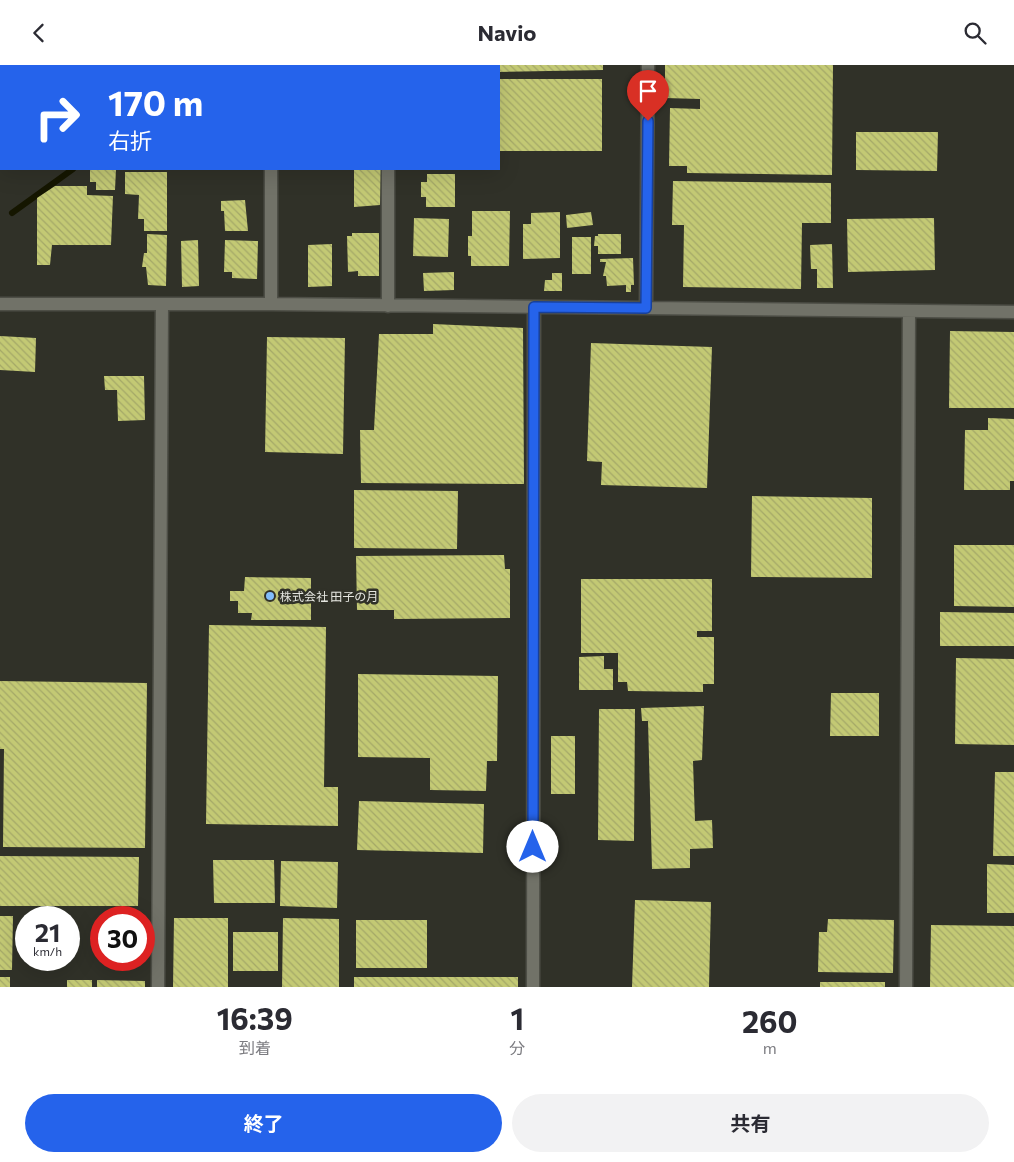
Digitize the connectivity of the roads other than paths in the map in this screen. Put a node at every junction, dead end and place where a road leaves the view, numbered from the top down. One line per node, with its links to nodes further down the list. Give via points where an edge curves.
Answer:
1 (648, 65): 9 (street)
2 (271, 170): 5 (street)
3 (388, 170): 7 (street)
4 (0, 304): 6 (street)
5 (271, 304): 6 (street); 7 (street)
6 (162, 305): 12 (street)
7 (388, 306): 8 (street)
8 (534, 307): 9 (street); 13 (street)
9 (646, 308): 10 (street)
10 (909, 311): 11 (street); 14 (street)
11 (1014, 312)
12 (158, 987)
13 (533, 987)
14 (906, 987)

